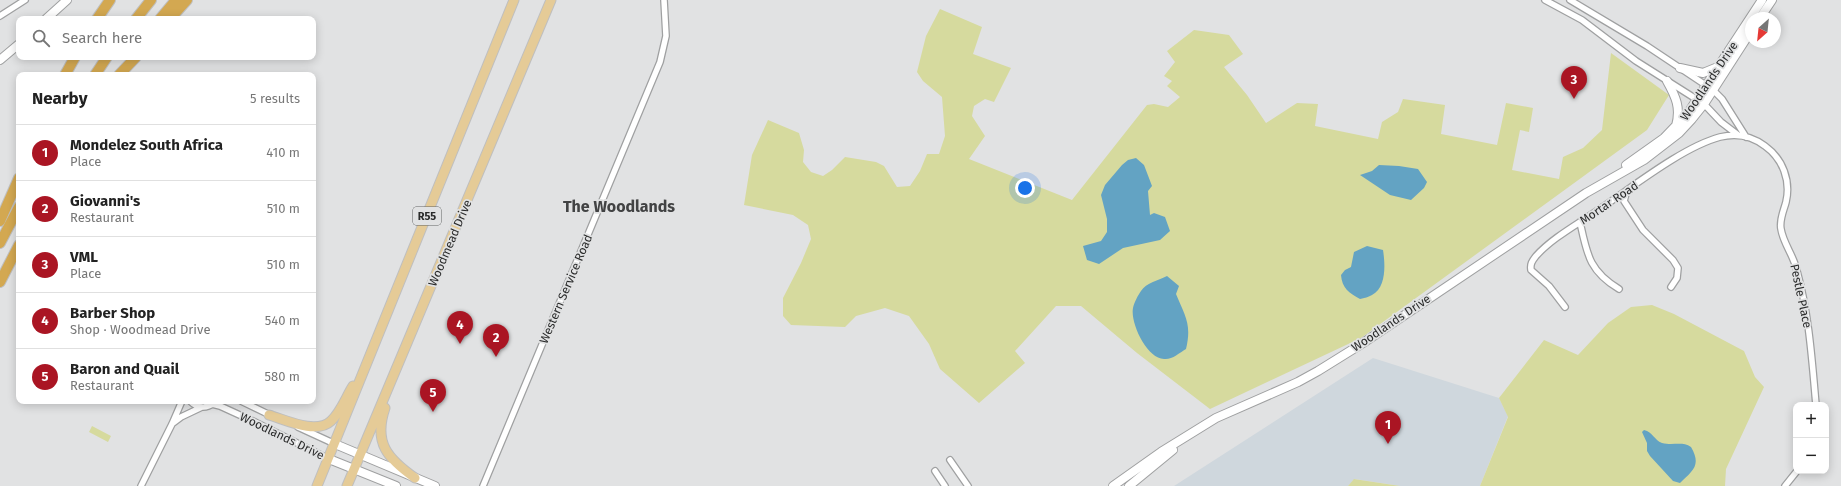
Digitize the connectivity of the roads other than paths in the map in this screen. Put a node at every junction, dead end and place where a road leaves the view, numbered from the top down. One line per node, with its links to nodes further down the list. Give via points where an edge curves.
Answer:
1 (25, 0): 15 (street)
2 (67, 0): 16 (main road)
3 (110, 0): 17 (highway)
4 (151, 0): 18 (highway)
5 (176, 0): 19 (highway)
6 (187, 0): 20 (highway)
7 (514, 0): 52 (main road, R55)
8 (551, 0): 53 (main road, Woodmead Drive / R55)
9 (664, 0): 77 (street, Western Service Road, via 666,36 660,62)
10 (1545, 0): 34 (street, via 1582,20)
11 (1570, 0): 29 (street)
12 (1762, 0): 28 (main road, Woodlands Drive)
13 (1772, 0): 14 (main road)
14 (1764, 12)
15 (0, 16)
16 (49, 16)
17 (99, 16)
18 (138, 16)
19 (163, 16)
20 (173, 16)
21 (1745, 39): 35 (main road, Woodlands Drive)
22 (16, 47): 23 (main road)
23 (0, 60)
24 (74, 60): 30 (highway)
25 (106, 60): 31 (highway)
26 (130, 60): 32 (highway)
27 (133, 60): 33 (highway)
28 (1720, 66): 29 (main road, via 1703,73); 35 (main road, Woodlands Drive)
29 (1680, 68): 35 (street)
30 (68, 72)
31 (97, 72)
32 (121, 72)
33 (122, 72)
34 (1667, 81): 36 (street); 37 (main road, via 1679,105)
35 (1710, 88): 36 (main road, Woodlands Drive); 39 (street, via 1722,99)
36 (1701, 102): 37 (main road, Woodlands Drive); 38 (street, via 1721,122); 42 (main road, Woodlands Drive, via 1679,133 1657,151)
37 (1675, 128): 42 (main road, Woodlands Drive)
38 (1738, 134): 39 (street, Mortar Road); 41 (street, Mortar Road, via 1700,144)
39 (1746, 137): 54 (street, Pestle Place, via 1773,152 1785,172 1787,197 1781,228 1798,271 1809,326)
40 (16, 185): 44 (highway)
41 (1627, 190): 45 (street, Mortar Road); 49 (street, via 1624,200 1644,230 1678,268 1677,278)
42 (1586, 193): 63 (main road, Woodlands Drive, via 1318,371 1216,418)
43 (16, 213): 46 (highway)
44 (0, 221)
45 (1580, 222): 50 (street, via 1588,258 1605,280); 51 (street, Mortar Road, via 1538,254 1531,264 1532,271 1549,286)
46 (0, 243)
47 (16, 251): 48 (highway)
48 (0, 282)
49 (1671, 287)
50 (1620, 289)
51 (1565, 307)
52 (368, 360): 61 (main road, via 336,416 326,425 313,427); 64 (main road, R55)
53 (401, 361): 65 (main road, Woodmead Drive / R55); 71 (main road, via 382,416 381,436 383,446 396,464)
54 (1816, 402)
55 (181, 404): 62 (street)
56 (194, 404): 60 (street)
57 (211, 404): 60 (street)
58 (216, 404): 66 (street, Woodlands Drive)
59 (247, 404): 61 (street, Woodlands Drive)
60 (202, 407): 62 (street)
61 (269, 415): 64 (street, Woodlands Drive)
62 (172, 424): 72 (street)
63 (1187, 437): 80 (main road, Woodlands Drive); 81 (main road, Woodlands Drive)
64 (335, 444): 65 (main road); 66 (main road, R55)
65 (359, 454): 68 (main road, Woodmead Drive / R55); 71 (main road)
66 (329, 459): 68 (main road); 73 (main road, R55)
67 (950, 460): 79 (street)
68 (354, 469): 74 (main road, Woodmead Drive / R55); 75 (main road)
69 (935, 471): 78 (street)
70 (1795, 474): 82 (street)
71 (416, 478): 76 (main road)
72 (141, 486)
73 (317, 486)
74 (347, 486)
75 (396, 486)
76 (435, 486)
77 (484, 486)
78 (945, 486)
79 (968, 486)
80 (1113, 486)
81 (1129, 486)
82 (1785, 486)

